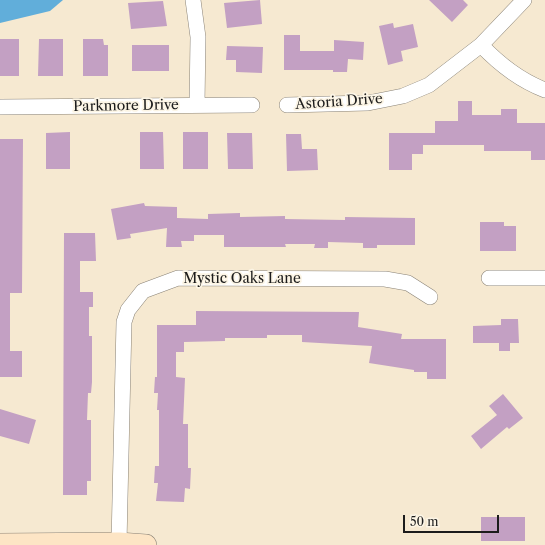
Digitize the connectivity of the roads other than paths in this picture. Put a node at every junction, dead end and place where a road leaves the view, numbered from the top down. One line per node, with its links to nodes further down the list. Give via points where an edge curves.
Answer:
1 (193, 0): 5 (street, via 198,37)
2 (524, 0): 3 (street, Astoria Drive)
3 (481, 45): 4 (street, via 500,65 527,83); 7 (street, Astoria Drive, via 428,85 403,96 368,103)
4 (545, 90)
5 (197, 105): 6 (street, Parkmore Drive); 8 (street, Parkmore Drive)
6 (252, 105)
7 (287, 106)
8 (0, 107)
9 (489, 278): 10 (street)
10 (545, 278)
11 (430, 297): 12 (street, Mystic Oaks Lane, via 408,283 385,279 178,278 144,291 128,310 124,322)
12 (119, 543): 13 (street); 14 (street)
13 (0, 544)
14 (146, 545)

